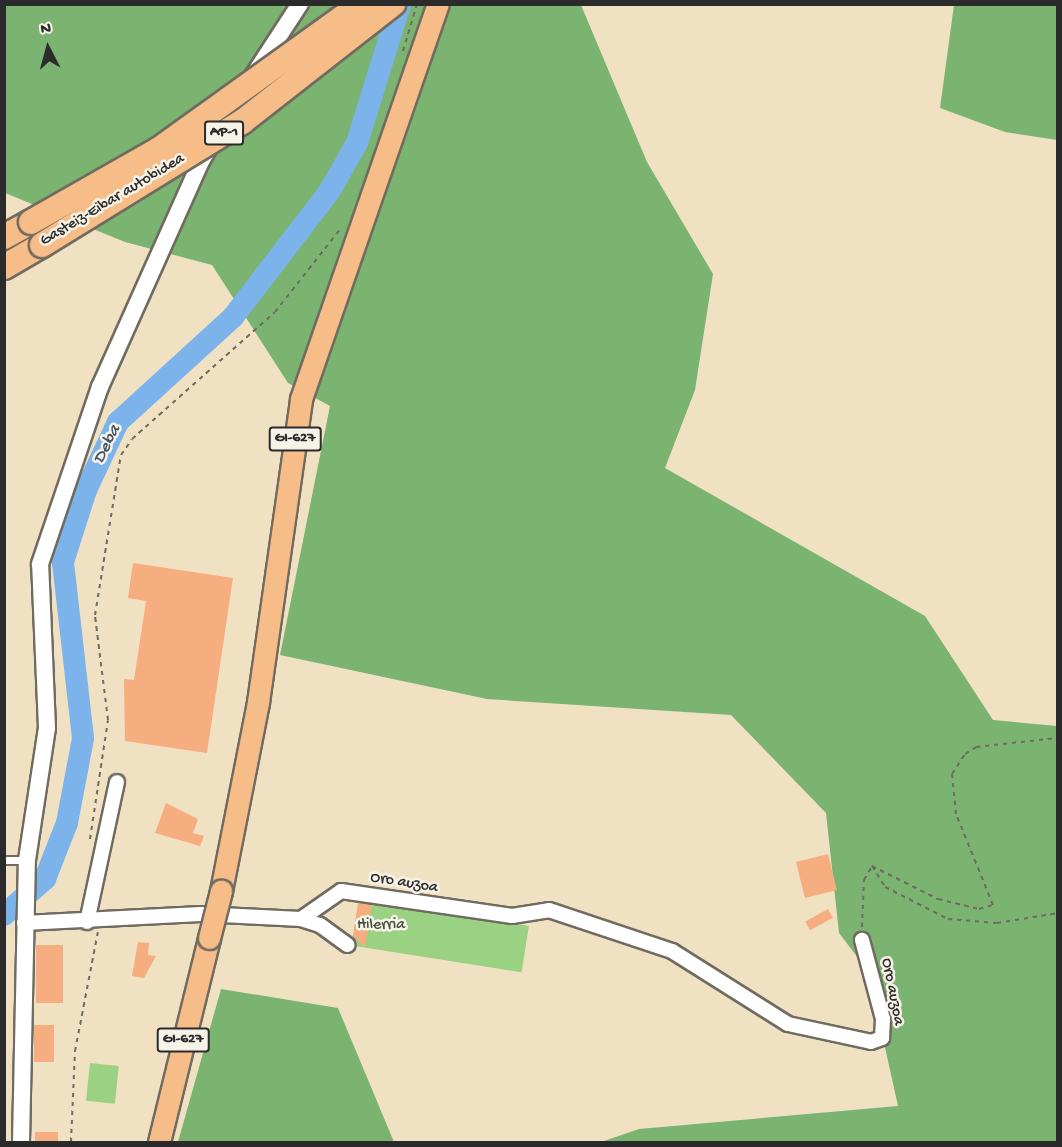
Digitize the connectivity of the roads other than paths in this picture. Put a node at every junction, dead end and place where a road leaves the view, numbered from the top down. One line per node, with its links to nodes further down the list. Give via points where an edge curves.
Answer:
1 (300, 4): 9 (street, via 200,162 100,387 52,520 38,584 47,728)
2 (361, 4): 5 (highway, Gasteiz-Eibar autobidea / AP-1, bridge, via 158,150)
3 (393, 4): 6 (highway, Gasteiz-Eibar autobidea / AP-1, bridge, via 242,122)
4 (438, 4): 16 (main road, GI-627, bridge, via 301,399 258,702 221,891)
5 (4, 237)
6 (4, 267)
7 (117, 782): 12 (street)
8 (4, 860): 9 (lane)
9 (27, 866): 10 (street)
10 (24, 918): 12 (street); 15 (street)
11 (301, 919): 12 (street, via 201,914); 13 (street, Oro auzoa, via 341,891 512,916 549,910 662,946 788,1024 871,1042 882,1038 883,1019); 14 (street, via 320,925)
12 (87, 922)
13 (862, 940)
14 (348, 945)
15 (21, 1143)
16 (159, 1143)

